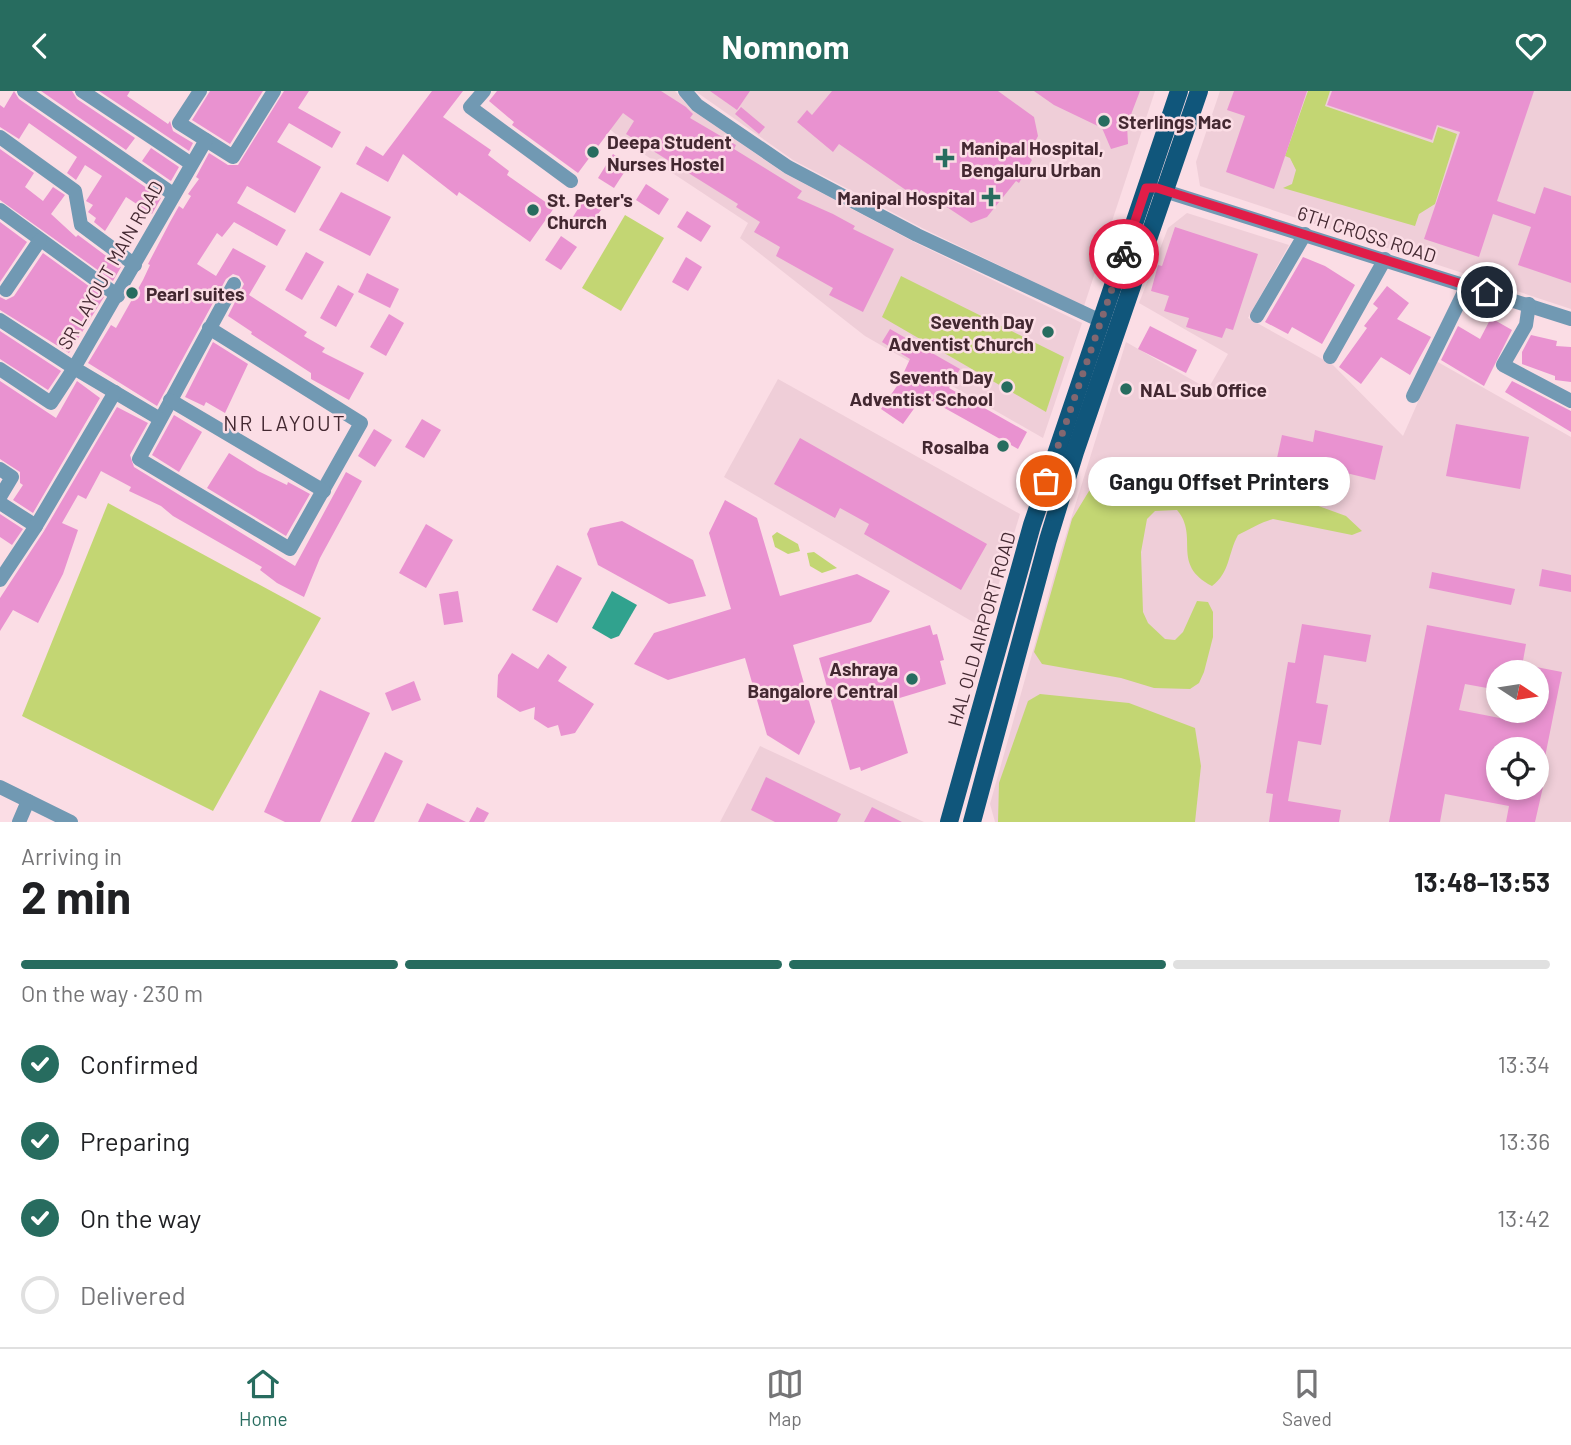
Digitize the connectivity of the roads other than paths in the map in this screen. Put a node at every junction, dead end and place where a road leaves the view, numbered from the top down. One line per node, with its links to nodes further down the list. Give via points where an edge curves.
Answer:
1 (24, 91): 15 (street)
2 (82, 91): 11 (street)
3 (200, 91): 10 (street, via 179,123)
4 (274, 91): 10 (street, via 233,157)
5 (484, 91): 12 (street, via 470,107)
6 (685, 91): 29 (street, via 697,105 788,167 929,241)
7 (1179, 91): 14 (main road, HAL OLD AIRPORT ROAD)
8 (1199, 91): 13 (main road, HAL OLD AIRPORT ROAD)
9 (0, 137): 20 (street, via 75,191 81,225)
10 (206, 140): 11 (street, SR LAYOUT MAIN ROAD)
11 (190, 163): 15 (street, SR LAYOUT MAIN ROAD)
12 (571, 181)
13 (1168, 183): 14 (street, 6TH CROSS ROAD); 17 (street, 6TH CROSS ROAD, via 1192,199); 50 (main road, HAL OLD AIRPORT ROAD, via 1048,540)
14 (1146, 188): 29 (main road, HAL OLD AIRPORT ROAD)
15 (173, 194): 20 (street, SR LAYOUT MAIN ROAD)
16 (0, 211): 18 (street)
17 (1305, 234): 19 (street, 6TH CROSS ROAD); 26 (street)
18 (40, 240): 23 (street); 24 (street)
19 (1385, 259): 22 (street, 6TH CROSS ROAD); 31 (street)
20 (135, 265): 24 (street, SR LAYOUT MAIN ROAD)
21 (233, 284): 30 (street)
22 (1467, 286): 25 (street, 6TH CROSS ROAD); 35 (street)
23 (6, 290)
24 (118, 296): 32 (street, SR LAYOUT MAIN ROAD)
25 (1529, 304): 27 (street, 6TH CROSS ROAD); 37 (street, via 1526,325 1503,365)
26 (1257, 316)
27 (1571, 319)
28 (0, 320): 32 (street)
29 (1101, 321): 49 (main road, HAL OLD AIRPORT ROAD, via 1032,526)
30 (209, 328): 36 (street); 40 (street, via 361,423)
31 (1330, 357)
32 (74, 368): 33 (street, via 51,403); 34 (street, SR LAYOUT MAIN ROAD)
33 (0, 369)
34 (115, 392): 38 (street, SR LAYOUT MAIN ROAD); 43 (street)
35 (1413, 396)
36 (170, 400): 38 (street); 40 (street)
37 (1571, 401)
38 (160, 419): 40 (street, via 139,459 290,549)
39 (0, 469): 41 (street, via 12,477)
40 (324, 491)
41 (0, 497)
42 (0, 503): 43 (street)
43 (36, 526): 44 (street)
44 (0, 580)
45 (0, 787): 46 (street)
46 (28, 801): 47 (street); 48 (street)
47 (19, 822)
48 (71, 822)
49 (949, 822)
50 (972, 822)

